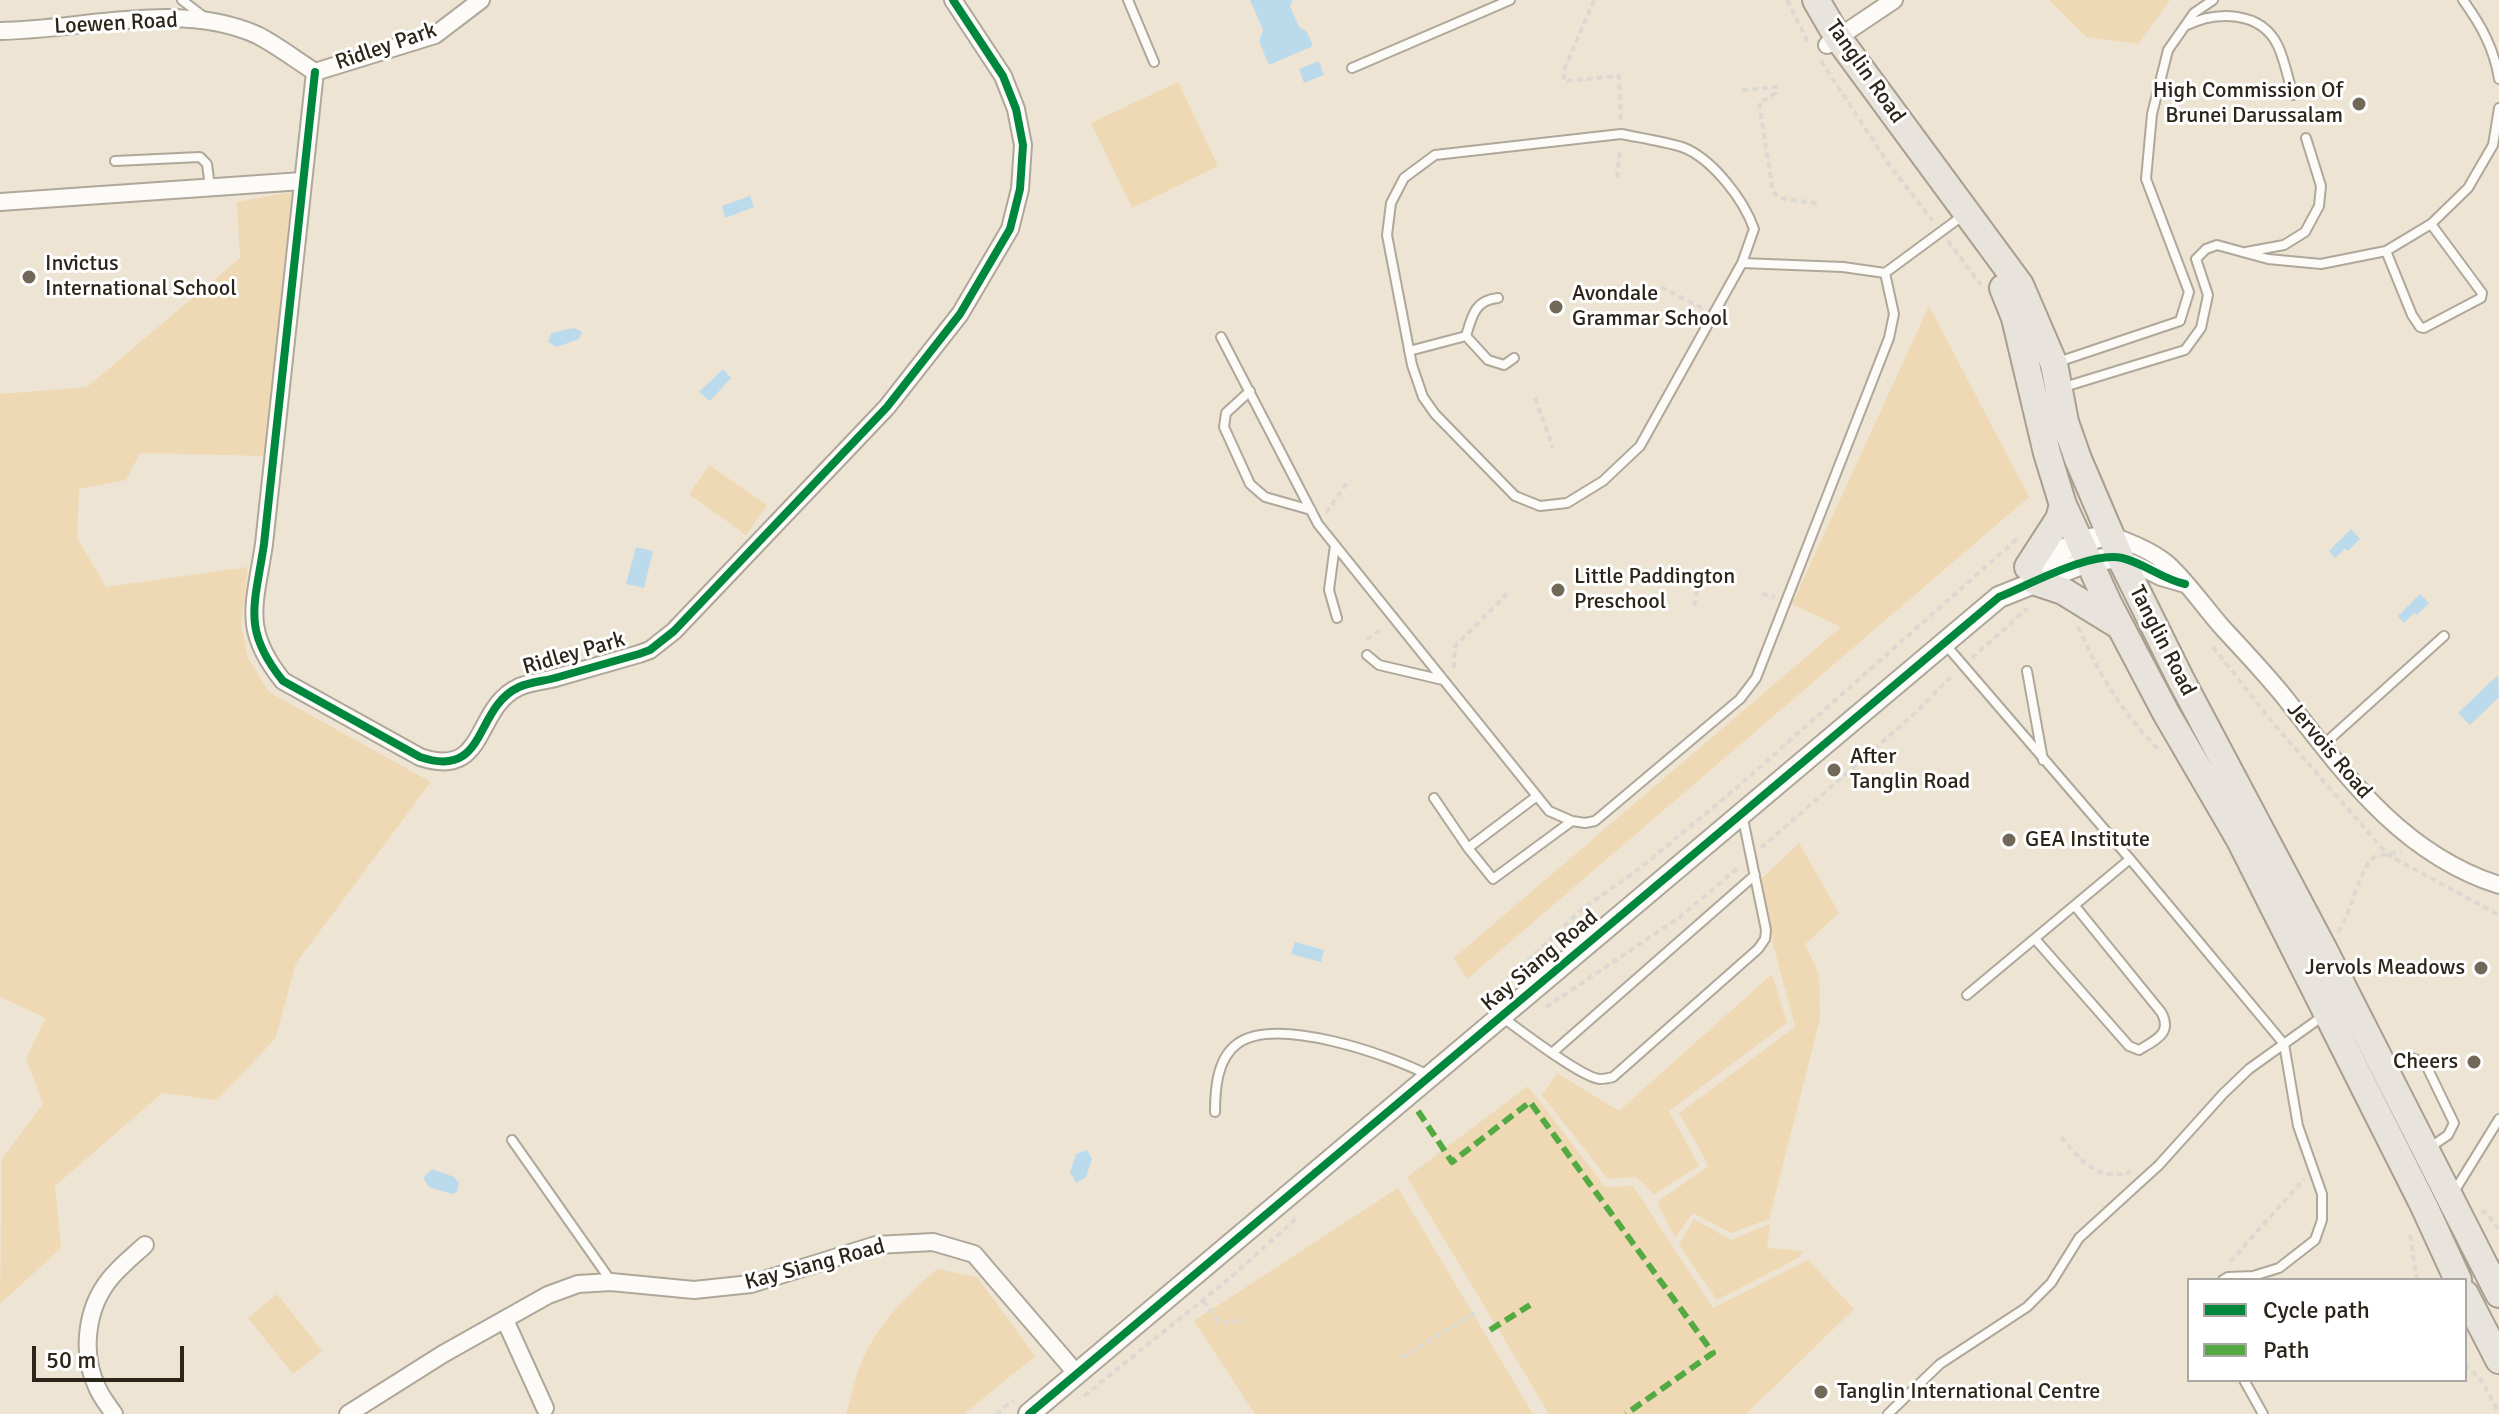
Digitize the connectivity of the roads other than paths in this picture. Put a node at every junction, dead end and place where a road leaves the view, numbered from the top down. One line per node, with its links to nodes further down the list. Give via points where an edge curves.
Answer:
1 (182, 0): 11 (lane)
2 (481, 0): 17 (street, Ridley Park, via 435,35)
3 (953, 0): 23 (street, Ridley Park, via 1003,76 1023,145 1010,229 960,314 887,407 674,631 639,654 519,687 501,700 474,747 449,762 420,757 283,681 258,643 253,621)
4 (1128, 0): 15 (lane)
5 (1510, 0): 16 (lane)
6 (1802, 0): 14 (main road, Tanglin Road)
7 (1816, 0): 14 (main road, Tanglin Road)
8 (1894, 0): 14 (street)
9 (2213, 0): 12 (lane)
10 (2463, 0): 18 (lane, via 2483,28)
11 (209, 20): 13 (street, Loewen Road, via 144,19); 17 (street, Loewen Road, via 257,35)
12 (2184, 27): 19 (lane, via 2202,18 2232,15 2260,24 2278,44); 37 (lane, via 2168,50 2155,101 2146,179 2189,292 2180,321)
13 (0, 31)
14 (1832, 42): 26 (main road, Tanglin Road, via 1919,175)
15 (1154, 62)
16 (1352, 68)
17 (315, 72): 23 (street, Ridley Park)
18 (2499, 79)
19 (2293, 95)
20 (2499, 108): 27 (lane, via 2493,145 2468,188)
21 (2306, 138): 29 (lane, via 2321,186 2319,206 2305,232 2284,245)
22 (115, 161): 24 (lane, via 200,157 207,164)
23 (302, 181): 24 (street)
24 (210, 187): 25 (street)
25 (0, 202)
26 (1962, 217): 31 (lane); 37 (main road, Tanglin Road, via 2020,285); 37 (main road, Tanglin Road, via 2009,298 2027,369)
27 (2431, 224): 28 (lane); 28 (lane, via 2476,281 2481,298 2420,327)
28 (2386, 251): 29 (lane, via 2321,264)
29 (2242, 252): 37 (lane, via 2217,245 2196,259 2208,295 2201,328 2185,350)
30 (1742, 263): 31 (lane); 35 (lane, via 1640,446 1603,481 1567,503 1540,506 1515,496 1435,414 1423,397); 35 (lane, via 1754,229 1751,220 1726,180 1685,148 1621,134 1435,155 1404,178 1391,203 1387,235)
31 (1885, 273): 58 (lane, via 1894,314 1889,338 1756,678 1740,699 1595,821)
32 (1498, 298): 33 (lane, via 1486,299 1475,309)
33 (1466, 336): 35 (lane); 36 (lane, via 1488,360 1504,365)
34 (1221, 337): 38 (lane)
35 (1409, 351)
36 (1514, 358)
37 (2048, 383): 39 (main road, Tanglin Road, via 2047,453); 42 (main road, Tanglin Road)
38 (1250, 391): 40 (lane); 40 (lane, via 1226,413 1224,427 1250,484 1265,497)
39 (2063, 505): 43 (main road, Tanglin Road); 44 (main road)
40 (1311, 510): 41 (lane)
41 (1335, 545): 46 (lane, via 1329,590); 52 (lane)
42 (2115, 546): 43 (street); 45 (street, Jervois Road, via 2161,577); 45 (street, Jervois Road, via 2161,559); 66 (main road, Tanglin Road, via 2324,950)
43 (2085, 551): 44 (street, Kay Siang Road); 47 (main road, Tanglin Road)
44 (2032, 574): 47 (main road); 49 (street, Kay Siang Road, via 2007,583 1999,597)
45 (2185, 584): 53 (street, Jervois Road)
46 (1337, 618)
47 (2118, 625): 66 (main road, Tanglin Road)
48 (2444, 636): 53 (lane)
49 (1944, 644): 54 (lane); 57 (street, Kay Siang Road)
50 (1367, 655): 52 (lane, via 1379,665)
51 (2027, 671): 54 (lane)
52 (1444, 680): 55 (lane)
53 (2321, 746): 62 (street, Jervois Road, via 2381,813 2421,846 2468,875)
54 (2043, 761): 60 (lane)
55 (1537, 796): 58 (lane, via 1549,811); 59 (lane)
56 (1434, 798): 59 (lane)
57 (1742, 814): 61 (lane); 67 (street, Kay Siang Road)
58 (1572, 821): 59 (lane, via 1493,879)
59 (1468, 848)
60 (2130, 859): 63 (lane); 68 (lane)
61 (1755, 875): 69 (lane); 69 (lane, via 1766,930 1758,949 1613,1077 1598,1079)
62 (2499, 885)
63 (2075, 906): 64 (lane); 64 (lane, via 2167,1023 2150,1044 2139,1050 2129,1046)
64 (2035, 939): 65 (lane)
65 (1967, 995)
66 (2338, 1006): 68 (lane); 70 (main road, Tanglin Road); 76 (main road, Tanglin Road)
67 (1501, 1017): 69 (lane); 71 (street, Kay Siang Road)
68 (2284, 1044): 78 (lane, via 2298,1126 2322,1194 2322,1220 2315,1240 2279,1268); 91 (lane, via 2249,1069 2159,1165 2079,1238 2051,1283 2027,1307 1940,1364)
69 (1552, 1053)
70 (2380, 1063): 75 (main road, Tanglin Road); 75 (lane, via 2412,1058 2425,1063 2454,1123 2448,1135)
71 (1430, 1077): 72 (lane, via 1384,1056 1316,1037 1257,1034 1235,1045 1223,1061); 85 (street, Kay Siang Road)
72 (1215, 1112)
73 (2499, 1119): 76 (lane, via 2457,1187)
74 (512, 1140): 80 (lane)
75 (2425, 1151): 76 (main road, Tanglin Road)
76 (2435, 1200): 79 (main road, Tanglin Road); 81 (main road, Tanglin Road)
77 (145, 1245): 88 (street, via 109,1279 88,1324 96,1386)
78 (2226, 1278)
79 (2457, 1278)
80 (611, 1282): 83 (street, Kay Siang Road, via 578,1284); 85 (street, Kay Siang Road, via 694,1290 751,1284 876,1245 933,1242 974,1254)
81 (2499, 1294)
82 (2467, 1298): 84 (main road)
83 (505, 1320): 87 (street); 89 (street, Kay Siang Road)
84 (2499, 1360)
85 (1077, 1374): 90 (street, Kay Siang Road)
86 (2245, 1382): 92 (lane)
87 (545, 1408)
88 (114, 1414)
89 (348, 1414)
90 (1029, 1414)
91 (1888, 1414)
92 (2263, 1414)

